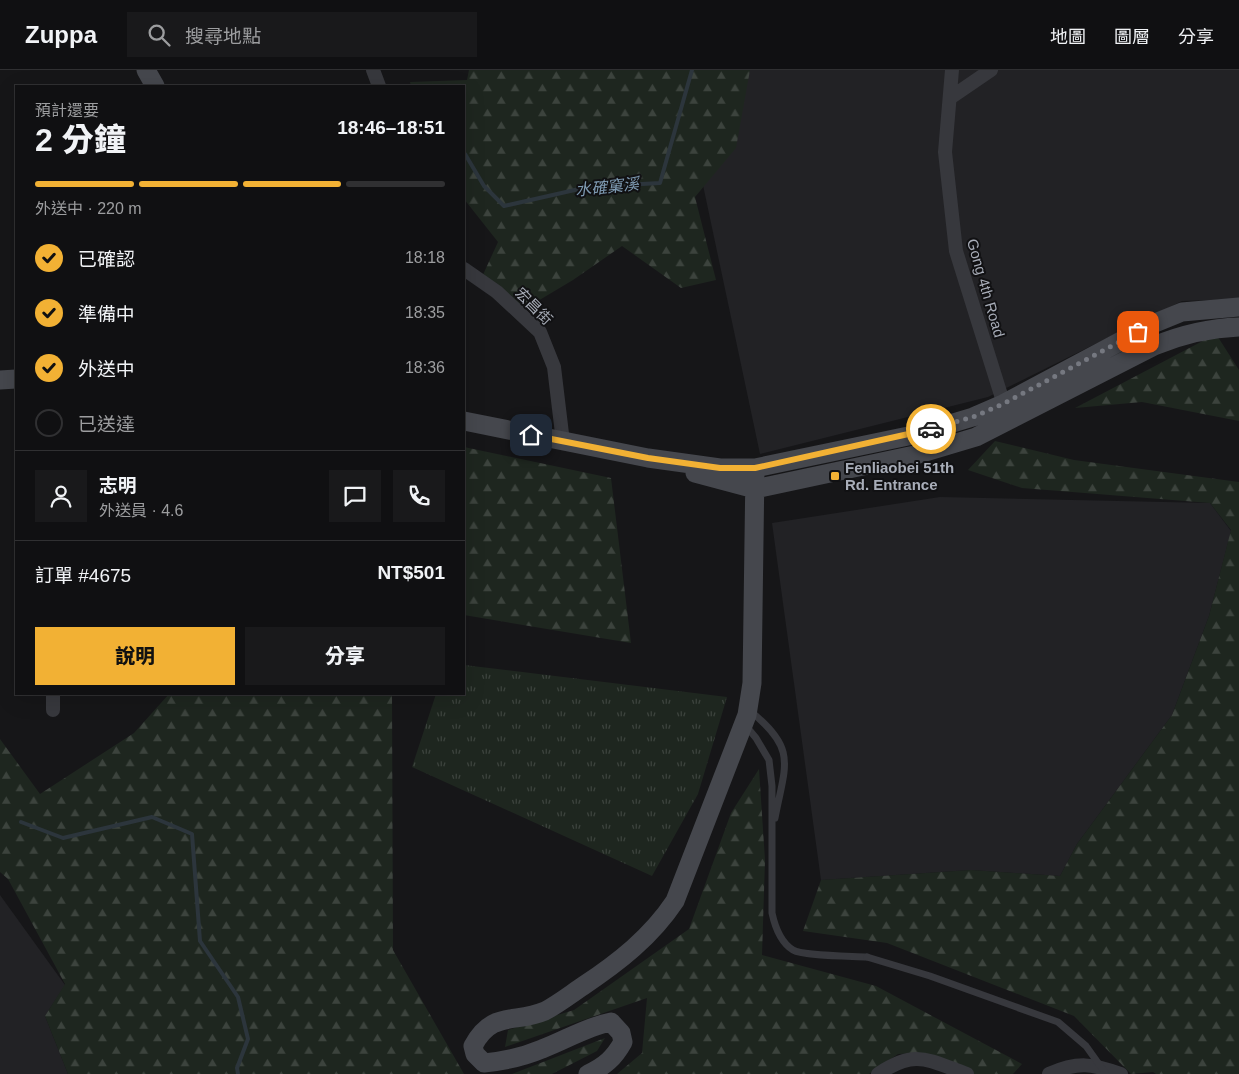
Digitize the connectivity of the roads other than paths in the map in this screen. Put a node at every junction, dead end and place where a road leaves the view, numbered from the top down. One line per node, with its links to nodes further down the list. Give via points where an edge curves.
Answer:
1 (146, 70): 5 (main road)
2 (373, 70): 6 (street)
3 (952, 70): 7 (street, Gong 4th Road)
4 (991, 70): 7 (street)
5 (154, 85)
6 (379, 85)
7 (950, 98): 13 (street, Gong 4th Road, via 945,152 956,251)
8 (465, 270): 15 (street, 宏昌街, via 497,292 540,332 554,367)
9 (1239, 307): 13 (main road, via 1182,312 1155,323)
10 (1239, 327): 13 (main road, via 1209,328 1181,335)
11 (15, 379): 12 (main road)
12 (0, 380)
13 (1007, 412): 17 (main road); 18 (main road, via 976,437 919,454)
14 (465, 421): 15 (main road)
15 (563, 442): 16 (main road)
16 (648, 458): 17 (main road, via 720,468); 18 (main road)
17 (755, 468): 18 (main road)
18 (755, 489): 21 (main road, via 752,683)
19 (53, 695): 20 (street)
20 (53, 710)
21 (746, 717): 22 (lane, via 769,760); 22 (lane, via 778,740 786,756); 23 (main road, via 675,901 660,923 622,960 567,997 544,1012 503,1019 487,1026 473,1046 475,1054 484,1063 503,1061 544,1048 595,1025 611,1022 623,1042 604,1067)
22 (772, 836): 27 (lane, bridge, via 772,913 783,941 793,950 867,957 1058,1022 1086,1046)
23 (588, 1074)
24 (878, 1074): 25 (street, via 904,1059 921,1059)
25 (966, 1074)
26 (1049, 1074): 28 (street, via 1061,1068 1093,1064)
27 (1106, 1074)
28 (1121, 1074)

